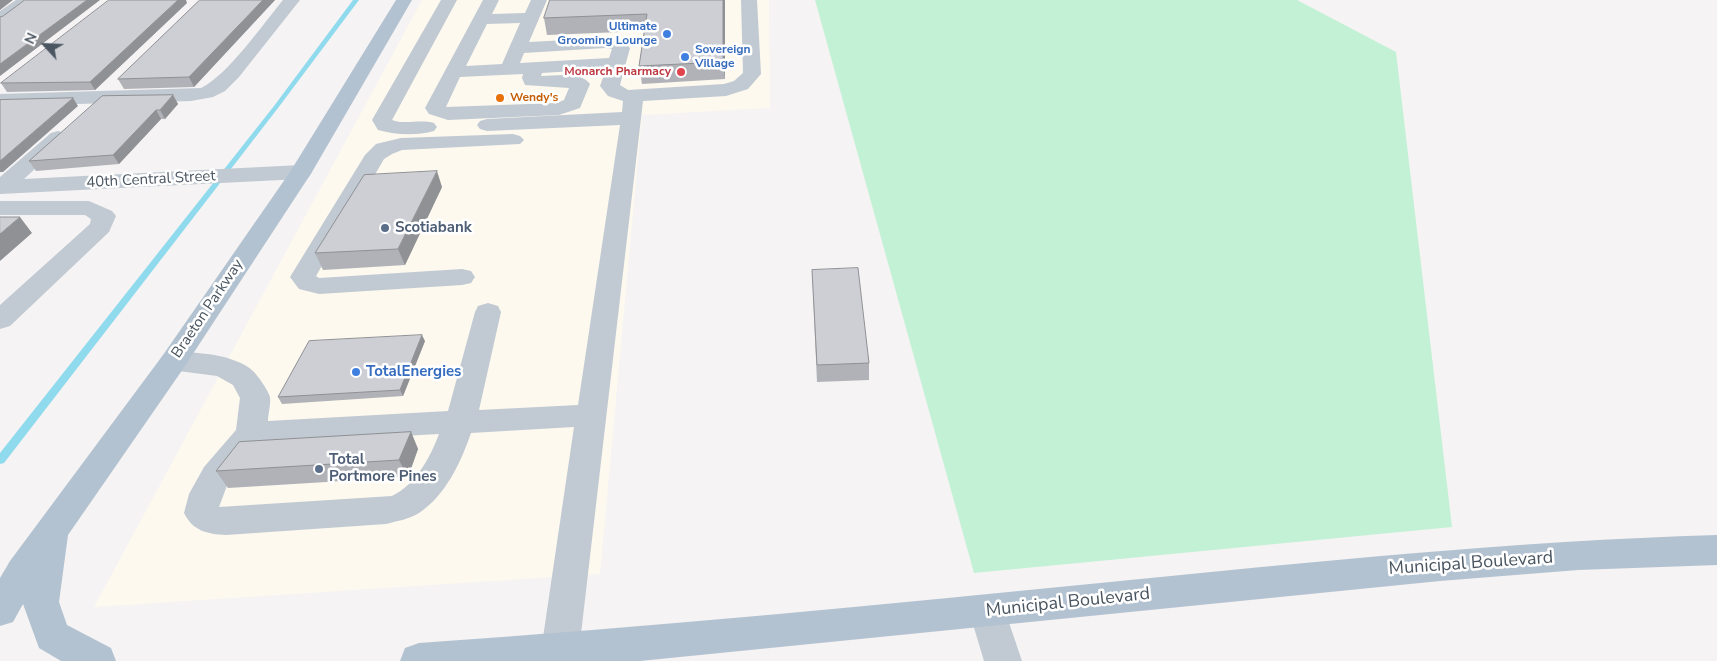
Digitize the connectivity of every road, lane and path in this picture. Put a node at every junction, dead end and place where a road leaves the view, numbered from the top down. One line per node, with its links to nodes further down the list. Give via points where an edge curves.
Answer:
1 (27, 0): 8 (street)
2 (292, 0): 17 (street, via 218,87 191,96)
3 (404, 0): 21 (main road, Braeton Parkway)
4 (449, 0): 19 (street, via 382,120 385,126 397,128)
5 (491, 0): 10 (street)
6 (539, 0): 9 (street)
7 (749, 0): 19 (street, via 752,70 746,82 726,90)
8 (0, 18)
9 (532, 18): 10 (street); 11 (street)
10 (481, 20): 15 (street)
11 (518, 48): 12 (street, via 612,44 621,48); 14 (street)
12 (617, 63): 13 (street); 19 (street, via 610,86)
13 (535, 67): 14 (street); 15 (street, via 532,81 580,84 573,104 559,109 448,114 438,111 435,108)
14 (509, 68): 15 (street)
15 (455, 72)
16 (123, 76): 17 (street)
17 (102, 97): 18 (street); 22 (street)
18 (0, 100)
19 (632, 107): 27 (street)
20 (514, 140): 23 (street, via 401,144 380,152 303,277 308,283 319,286)
21 (301, 172): 22 (street, 40th Central Street); 26 (main road, Braeton Parkway)
22 (1, 194): 25 (street, via 89,208 104,216 101,227)
23 (462, 277)
24 (488, 312): 28 (street)
25 (0, 320)
26 (173, 362): 29 (street, via 225,368 243,378 255,398); 30 (main road, Braeton Parkway)
27 (591, 415): 28 (street); 35 (street)
28 (460, 422): 29 (street); 29 (street, via 435,476 407,504 386,511 210,520 201,513 212,482)
29 (251, 433)
30 (53, 530): 32 (main road); 33 (main road, Braeton Parkway); 36 (main road, via 41,602 52,636)
31 (1717, 550): 34 (main road, Municipal Boulevard, via 1637,551 1405,568)
32 (0, 573)
33 (0, 610)
34 (988, 611): 35 (main road, Municipal Boulevard); 38 (street)
35 (560, 651): 37 (main road, Municipal Boulevard)
36 (98, 661)
37 (419, 661)
38 (1003, 661)

